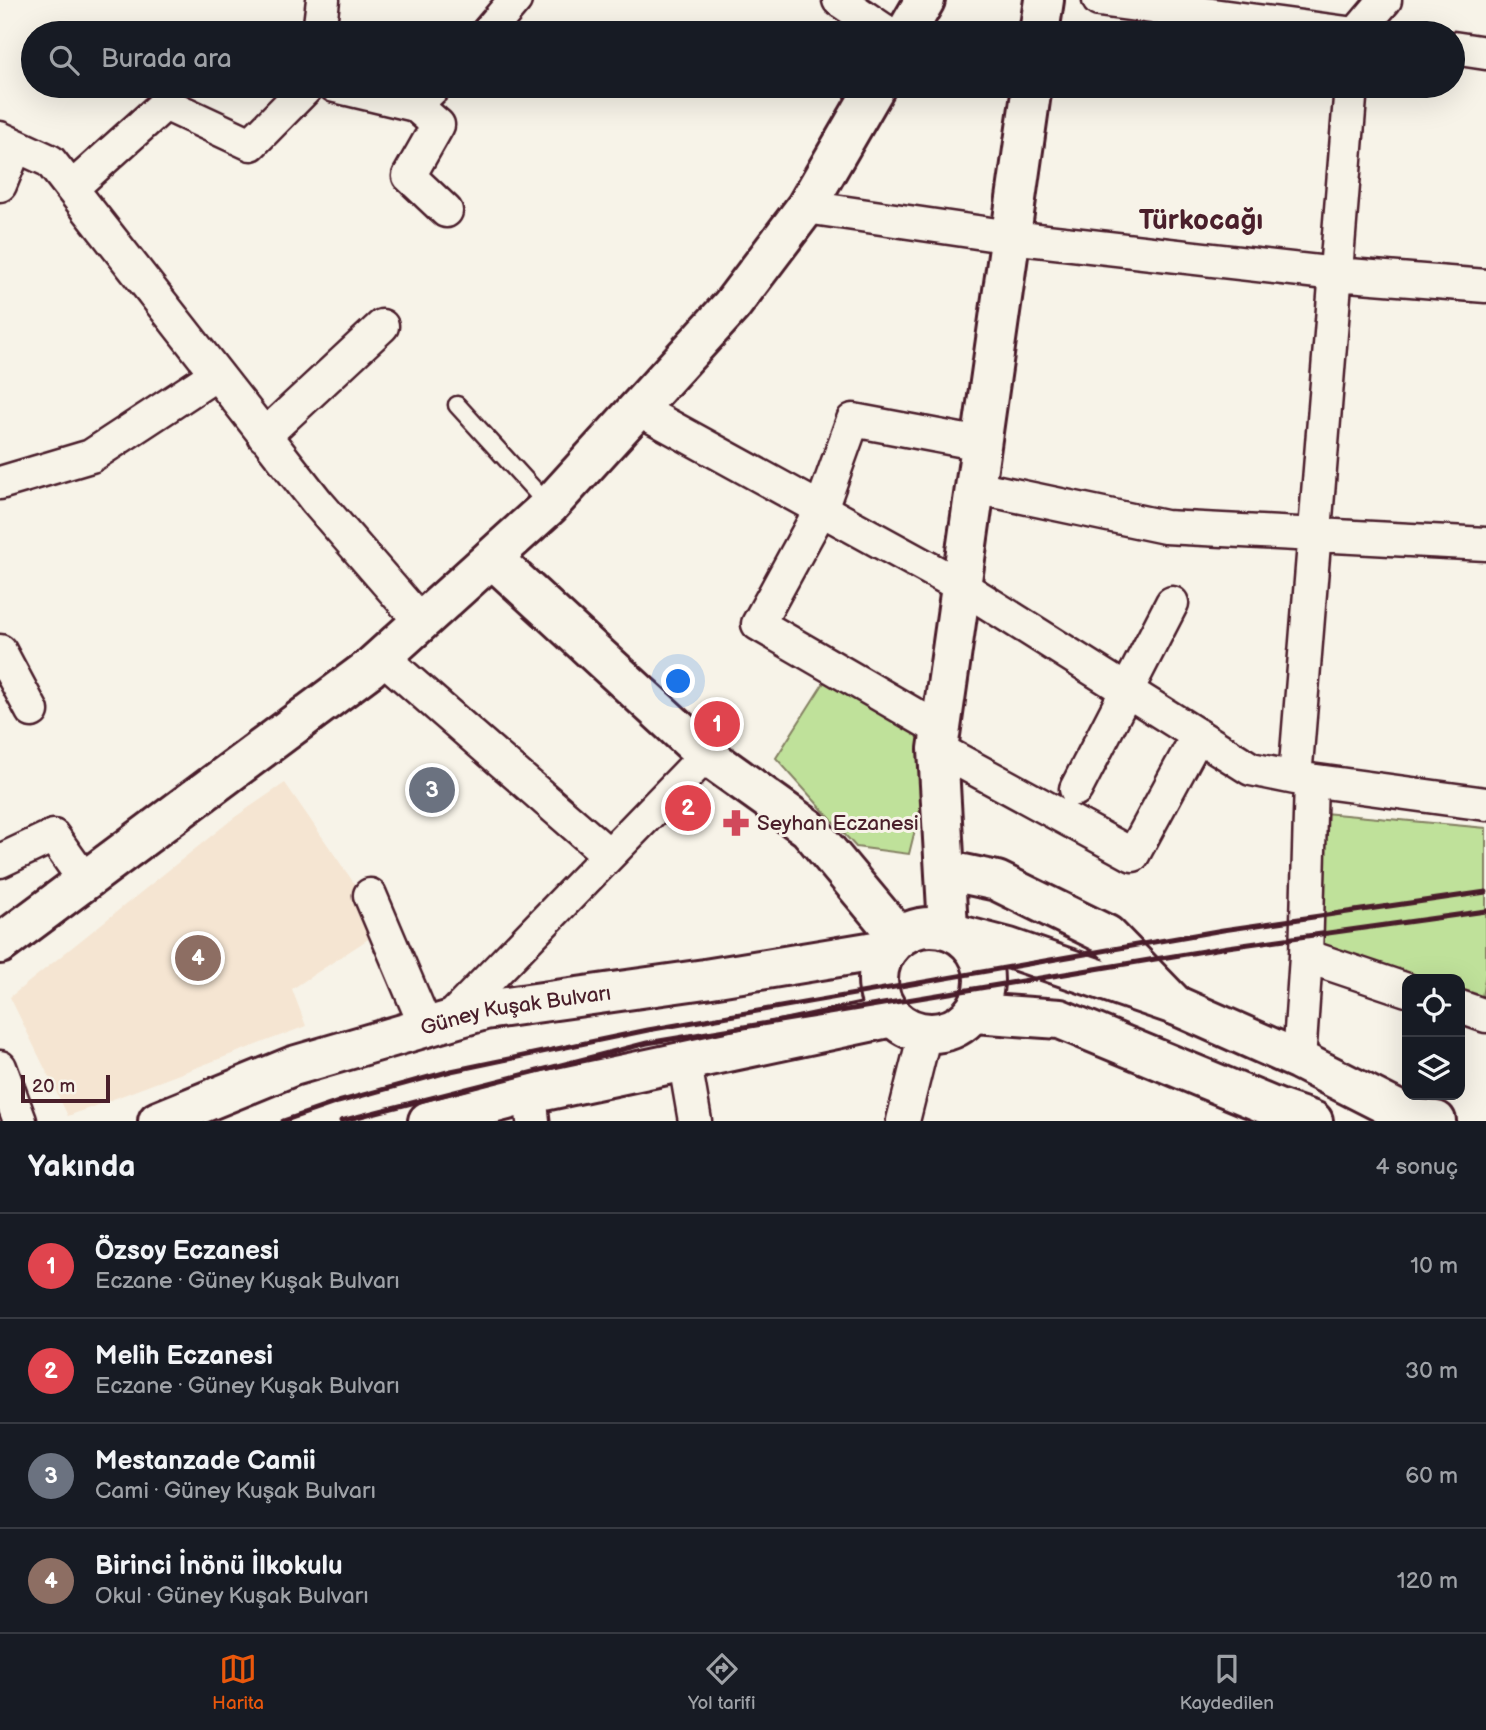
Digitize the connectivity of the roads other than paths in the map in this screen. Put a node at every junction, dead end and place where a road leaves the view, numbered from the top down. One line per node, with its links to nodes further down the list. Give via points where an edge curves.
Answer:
1 (323, 0): 8 (street)
2 (515, 0): 9 (street)
3 (839, 0): 10 (street)
4 (925, 0): 11 (main road)
5 (1044, 0): 12 (main road)
6 (1099, 0): 13 (street)
7 (1385, 0): 14 (street)
8 (320, 21)
9 (497, 21)
10 (870, 21)
11 (913, 21)
12 (1041, 21)
13 (1257, 21)
14 (1367, 21)
15 (1465, 50): 16 (street)
16 (1486, 53)
17 (296, 98): 24 (street, via 251,144 165,104)
18 (426, 98): 26 (street, via 438,125 409,176)
19 (869, 98): 25 (main road)
20 (1030, 98): 27 (main road)
21 (1350, 98): 28 (street)
22 (8, 142): 23 (street); 24 (street, via 50,161)
23 (0, 186)
24 (72, 188): 31 (street)
25 (806, 207): 27 (street); 33 (main road, via 733,305)
26 (446, 211)
27 (1011, 237): 28 (street); 35 (main road)
28 (1336, 274): 29 (street); 40 (street)
29 (1486, 286)
30 (382, 326): 34 (street)
31 (216, 374): 34 (street); 36 (street, via 92,456)
32 (457, 405): 38 (lane)
33 (638, 409): 38 (main road); 39 (street)
34 (264, 436): 45 (street)
35 (981, 444): 37 (main road); 39 (street, via 853,420)
36 (0, 483)
37 (975, 487): 40 (street, via 1165,527); 43 (main road)
38 (549, 506): 42 (main road)
39 (821, 509): 43 (street); 51 (street, via 758,624)
40 (1315, 535): 41 (street); 53 (street)
41 (1486, 544)
42 (492, 558): 45 (main road); 52 (main road)
43 (961, 586): 48 (street); 51 (main road)
44 (1172, 603): 48 (street)
45 (421, 622): 47 (main road)
46 (0, 651): 49 (street)
47 (382, 657): 56 (street); 59 (main road)
48 (1127, 690): 50 (street); 54 (street)
49 (32, 711)
50 (1198, 735): 51 (street, via 1133,855); 53 (street, via 1251,769)
51 (940, 739): 58 (main road)
52 (706, 755): 56 (street); 62 (main road, via 808,828)
53 (1303, 779): 55 (street); 64 (street)
54 (1076, 789)
55 (1486, 804)
56 (609, 855): 70 (street)
57 (0, 861): 59 (street, via 52,836)
58 (945, 870): 61 (main road); 66 (main road, via 997,881 1107,935)
59 (85, 881): 63 (main road)
60 (370, 895): 70 (street)
61 (956, 932): 62 (main road, via 931,926 915,929); 66 (main road); 68 (main road, via 975,948 983,964 986,981)
62 (893, 943): 70 (main road, Güney Kuşak Bulvarı, via 705,979 485,1010); 71 (main road, via 880,966 877,984 882,1002)
63 (0, 944)
64 (1306, 956): 65 (street); 72 (street)
65 (1402, 988)
66 (1175, 1005): 72 (main road)
67 (1465, 1009): 69 (street)
68 (974, 1013): 71 (main road, via 943,1032); 76 (main road, via 1059,1019)
69 (1486, 1016)
70 (437, 1024): 78 (main road, Güney Kuşak Bulvarı, via 293,1066)
71 (909, 1025): 73 (main road); 81 (street)
72 (1299, 1060): 83 (main road, via 1413,1118)
73 (685, 1063): 75 (main road); 80 (street)
74 (0, 1067): 77 (street)
75 (532, 1108): 79 (main road)
76 (1279, 1115): 82 (main road)
77 (20, 1121)
78 (158, 1121)
79 (428, 1121)
80 (695, 1121)
81 (903, 1121)
82 (1313, 1121)
83 (1436, 1121)

